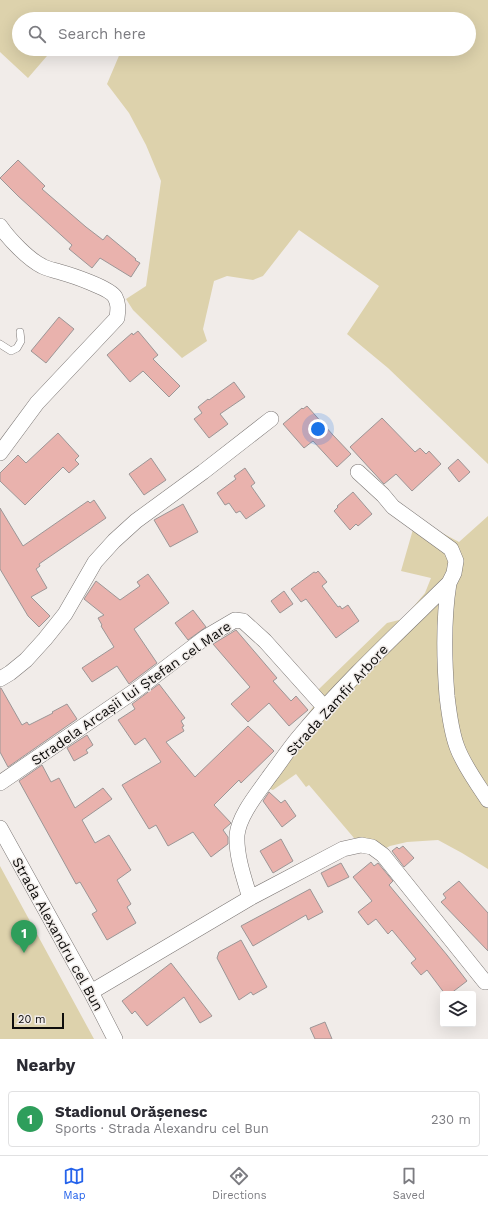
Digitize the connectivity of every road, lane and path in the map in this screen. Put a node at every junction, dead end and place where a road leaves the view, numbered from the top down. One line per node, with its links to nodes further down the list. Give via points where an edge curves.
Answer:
1 (0, 226): 5 (street, via 8,238 42,266 103,288 115,296 119,306 117,318 37,403)
2 (20, 332): 3 (lane, via 21,341 17,348 11,351)
3 (0, 344)
4 (271, 419): 8 (street, via 114,540 95,562 65,614 45,639 26,660)
5 (0, 453)
6 (358, 472): 7 (street, via 393,507 451,549 456,562)
7 (449, 582): 9 (street, Strada Zamfir Arbore); 11 (street, via 445,658 452,727 457,748)
8 (0, 678)
9 (326, 708): 10 (street, Stradela Arcașii lui Ștefan cel Mare, via 265,640 243,622 235,620 206,637 138,688); 13 (street, Strada Zamfir Arbore, via 293,745 255,796 241,820 237,834 238,854)
10 (0, 783)
11 (488, 800)
12 (0, 828): 15 (street, Strada Alexandru cel Bun)
13 (250, 898): 14 (street, via 344,849 361,845 372,847 383,855); 15 (street)
14 (485, 982)
15 (91, 992): 16 (street, Strada Alexandru cel Bun)
16 (115, 1039)

